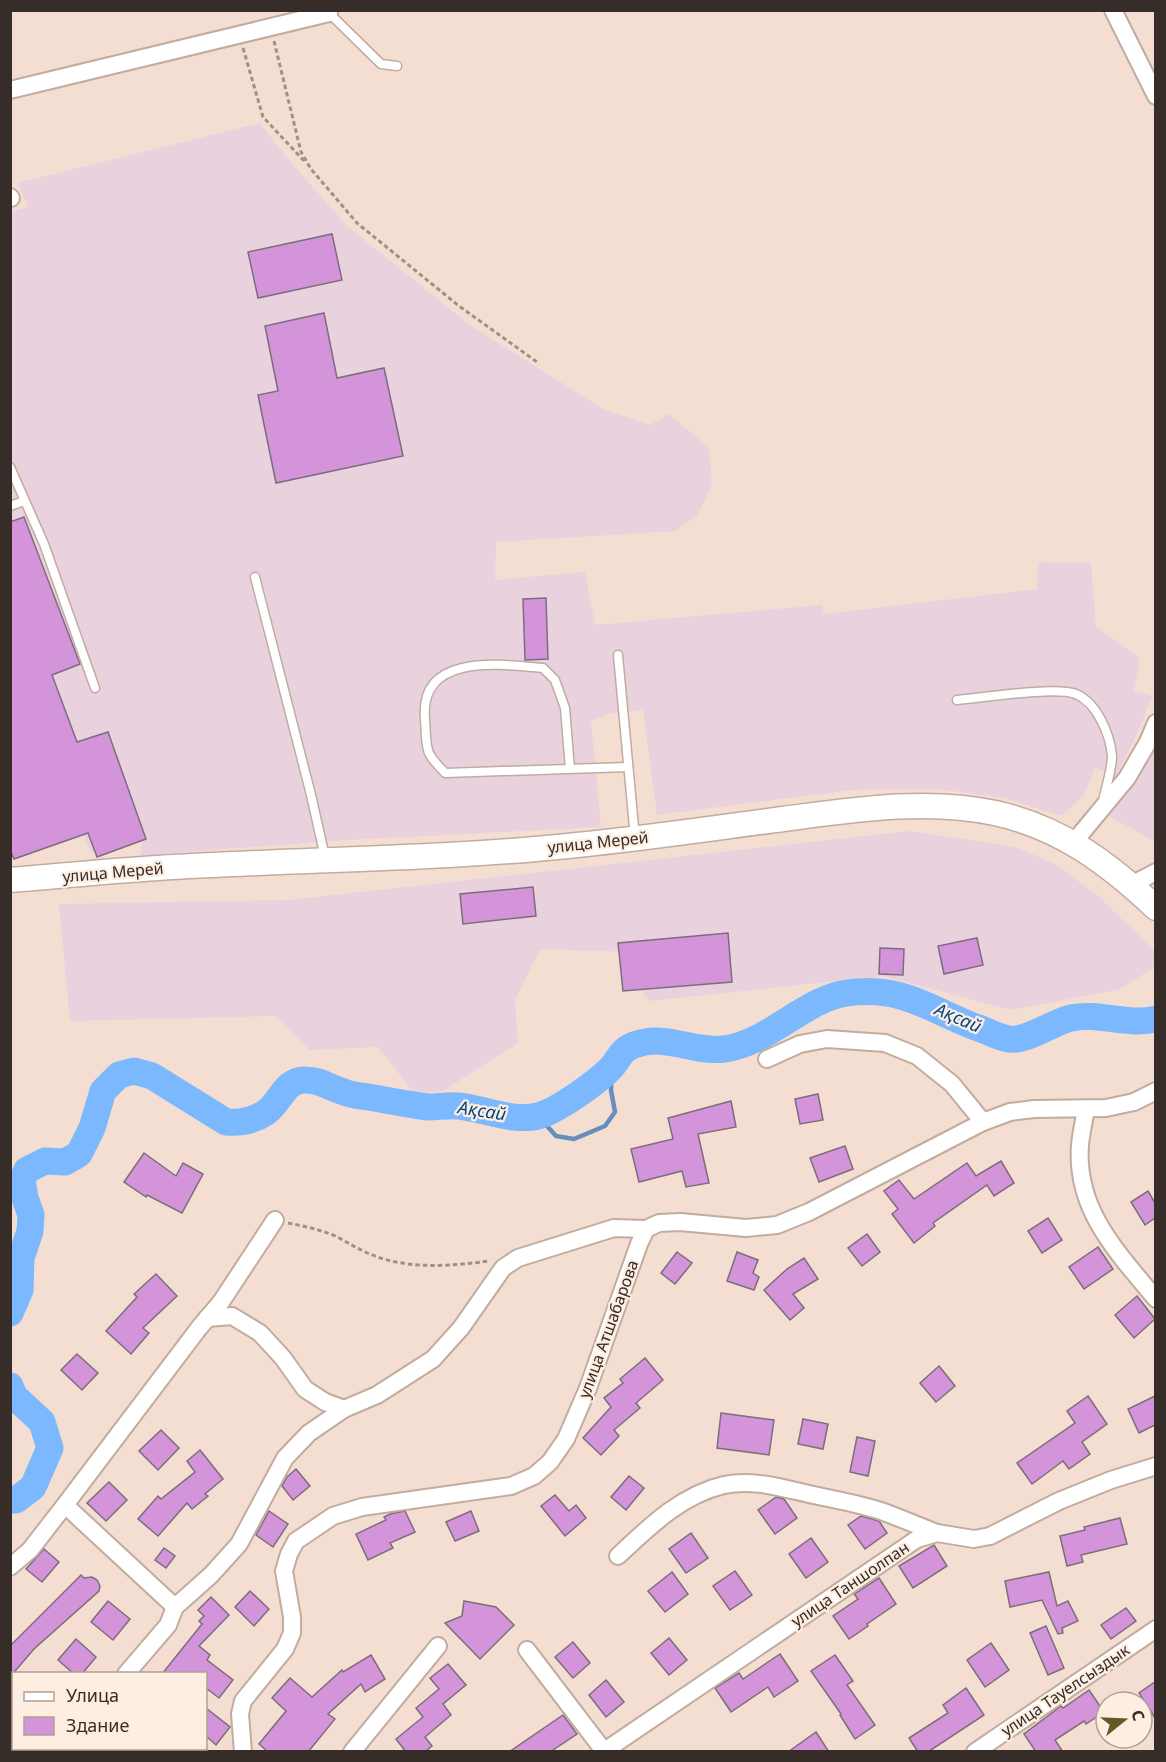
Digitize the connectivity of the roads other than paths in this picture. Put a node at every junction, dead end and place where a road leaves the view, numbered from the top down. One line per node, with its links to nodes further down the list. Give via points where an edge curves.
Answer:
1 (1113, 10): 5 (street)
2 (329, 14): 3 (lane, via 381,64); 4 (street)
3 (397, 66)
4 (10, 90)
5 (1155, 96)
6 (10, 467): 7 (lane)
7 (24, 501): 8 (lane); 11 (lane, via 44,544)
8 (10, 506)
9 (255, 577): 19 (lane)
10 (618, 655): 14 (lane)
11 (95, 688)
12 (957, 700): 16 (lane, via 1054,691 1076,694 1095,707 1112,756)
13 (1155, 723): 16 (street, via 1127,778)
14 (628, 767): 15 (lane); 17 (lane)
15 (570, 769): 15 (lane, via 445,773 429,754 424,704 430,685 449,671 495,663 543,668 555,680 565,708)
16 (1102, 807): 18 (street)
17 (635, 838): 18 (main road, улица Мерей, via 847,811 954,807 1024,821); 19 (main road, улица Мерей, via 496,852)
18 (1074, 842): 22 (main road, улица Мерей)
19 (326, 861): 21 (main road, улица Мерей, via 158,868)
20 (1155, 872): 22 (street)
21 (10, 880)
22 (1131, 885): 23 (main road, улица Мерей)
23 (1155, 908)
24 (767, 1059): 27 (street, via 800,1044 827,1039 885,1043 917,1056 952,1083)
25 (1155, 1091): 26 (street, via 1134,1102)
26 (1086, 1109): 27 (street, via 1010,1112); 30 (street, via 1080,1174 1090,1209 1104,1235)
27 (983, 1122): 29 (street, via 777,1225 746,1228 681,1222 659,1223)
28 (274, 1220): 31 (street)
29 (646, 1229): 32 (street, via 614,1228 518,1258 503,1268 433,1359 377,1395); 44 (street, улица Атшабарова, via 588,1388 566,1439 550,1462 534,1476 510,1486 362,1508 333,1516 296,1541 284,1571 292,1633 285,1649 243,1701)
30 (1155, 1299)
31 (207, 1318): 32 (street, via 232,1316 260,1333 305,1389); 34 (street)
32 (344, 1409): 38 (street, via 309,1433 285,1458 239,1544 212,1575)
33 (1155, 1466): 35 (street, via 1059,1501 990,1536 974,1539)
34 (65, 1505): 37 (street, via 30,1550); 38 (street)
35 (937, 1533): 36 (street, via 880,1511 761,1483 740,1483 723,1485 677,1505); 43 (street, улица Таншолпан, via 917,1539)
36 (618, 1556)
37 (10, 1567)
38 (175, 1607): 42 (street, via 168,1625)
39 (1155, 1629): 46 (street, улица Тауелсыздык)
40 (438, 1646): 45 (street)
41 (527, 1650): 43 (street)
42 (128, 1672)
43 (604, 1751)
44 (243, 1752)
45 (352, 1752)
46 (975, 1752)

